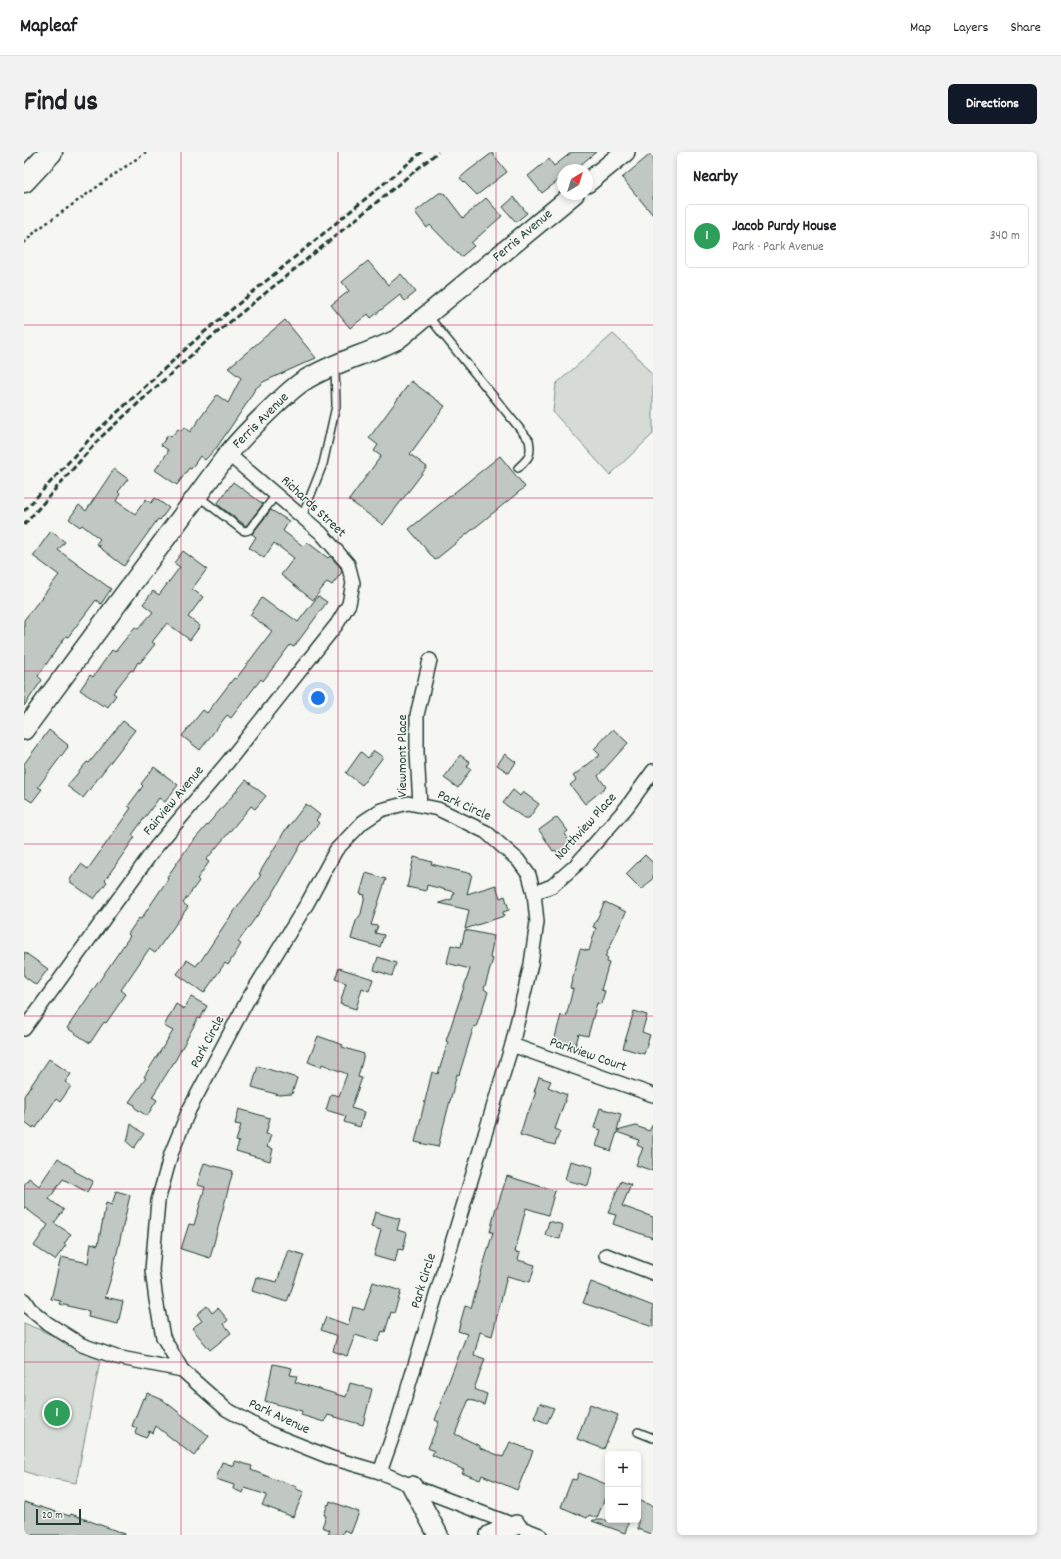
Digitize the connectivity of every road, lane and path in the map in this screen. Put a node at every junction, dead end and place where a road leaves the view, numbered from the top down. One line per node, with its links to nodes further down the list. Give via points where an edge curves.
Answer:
1 (51, 152): 5 (highway)
2 (146, 152): 7 (path, via 37,230)
3 (625, 152): 4 (street)
4 (593, 178)
5 (24, 181)
6 (567, 200): 8 (street, Ferris Avenue)
7 (24, 243)
8 (428, 316): 9 (street, Ferris Avenue, via 398,340); 11 (lane, via 528,440 531,450 528,459)
9 (335, 366): 10 (street, Ferris Avenue, via 293,388); 14 (lane, via 336,406 323,464)
10 (228, 454): 12 (street, Richards Street); 13 (street, Ferris Avenue)
11 (518, 468)
12 (276, 495): 13 (lane, via 245,532); 14 (street, Richards Street)
13 (197, 496): 17 (street, Ferris Avenue)
14 (302, 517): 15 (street, Richards Street, via 348,564 353,583)
15 (350, 597): 21 (street, Fairview Avenue, via 349,604 337,624 227,763 156,847)
16 (430, 660): 19 (street, Viewmont Place, via 417,715)
17 (24, 730)
18 (653, 771): 20 (street, Northview Place, via 627,807 575,866 552,886)
19 (420, 805): 20 (street, Park Circle, via 438,809 486,832 518,860 529,875); 27 (street, Park Circle, via 408,803 381,810 363,822 336,850 308,902 247,1001 174,1146 158,1202 152,1270 163,1338)
20 (534, 893): 22 (street, Park Circle, via 537,922)
21 (24, 1029)
22 (512, 1045): 23 (street, Parkview Court); 30 (street, Park Circle, via 397,1424)
23 (653, 1095)
24 (606, 1255): 25 (street)
25 (653, 1273)
26 (24, 1300): 27 (street, Park Avenue, via 30,1309 47,1323 82,1345 116,1357)
27 (182, 1370): 30 (street, Park Avenue, via 226,1408 269,1433 332,1458)
28 (638, 1432): 29 (lane)
29 (653, 1438)
30 (380, 1472): 31 (street, Park Avenue)
31 (412, 1486): 32 (street, Park Avenue); 33 (street)
32 (516, 1525): 34 (street); 35 (street, Park Avenue)
33 (438, 1535)
34 (490, 1535)
35 (540, 1535)

